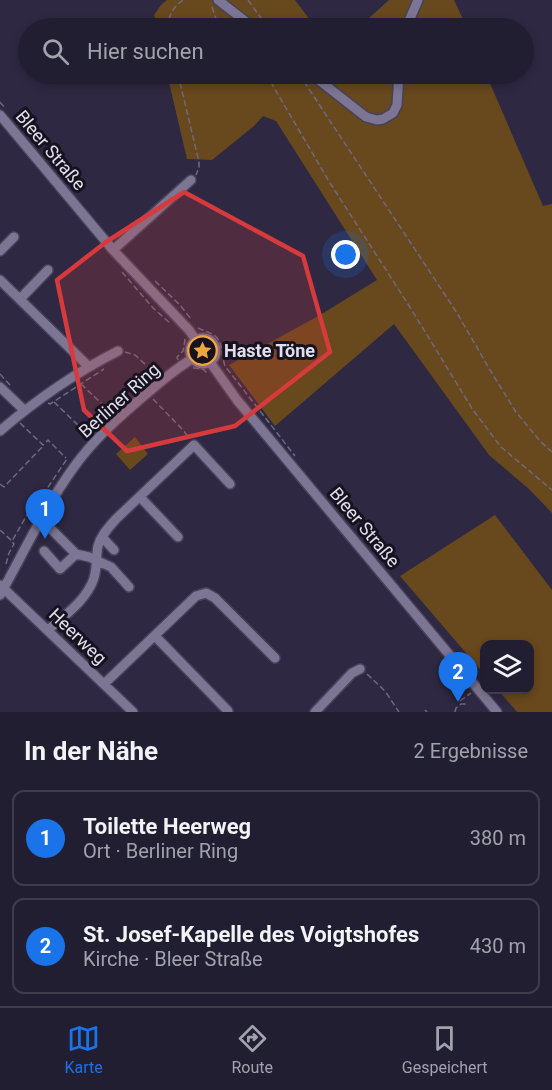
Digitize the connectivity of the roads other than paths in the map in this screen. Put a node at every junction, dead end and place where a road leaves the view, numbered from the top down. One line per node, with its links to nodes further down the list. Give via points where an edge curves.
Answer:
1 (218, 0): 3 (street)
2 (418, 0): 4 (street)
3 (241, 18)
4 (410, 18)
5 (324, 84): 6 (street, via 366,117 377,120 393,113)
6 (398, 84)
7 (0, 115): 10 (street, Bleer Straße)
8 (191, 180): 10 (street)
9 (14, 237): 11 (street)
10 (113, 250): 15 (street, Bleer Straße)
11 (0, 251)
12 (48, 270): 14 (street)
13 (0, 280): 14 (street)
14 (20, 299): 19 (street)
15 (196, 340): 17 (street, via 190,350); 18 (street, via 213,342 216,353)
16 (118, 351): 19 (street)
17 (192, 358): 18 (street, via 200,364); 33 (street, Berliner Ring, via 93,443 51,502)
18 (210, 362): 42 (street, Bleer Straße, via 237,400)
19 (88, 366): 21 (street)
20 (0, 387): 21 (street)
21 (24, 410): 22 (street)
22 (0, 431)
23 (230, 484): 24 (street, via 194,445)
24 (140, 497): 26 (street); 27 (street)
25 (51, 529): 30 (street)
26 (102, 537): 28 (street); 31 (street)
27 (178, 537)
28 (114, 550)
29 (44, 551): 30 (street, via 60,569)
30 (76, 554): 31 (street)
31 (96, 562): 32 (street, via 111,567); 34 (street, via 89,588)
32 (129, 587)
33 (1, 589): 34 (street, Heerweg)
34 (48, 630): 38 (street, Heerweg)
35 (155, 636): 36 (street, via 196,596 206,593); 38 (street); 39 (street)
36 (275, 658)
37 (360, 669): 41 (street)
38 (104, 684): 40 (street, Heerweg)
39 (228, 711)
40 (133, 712)
41 (315, 712)
42 (497, 712)

